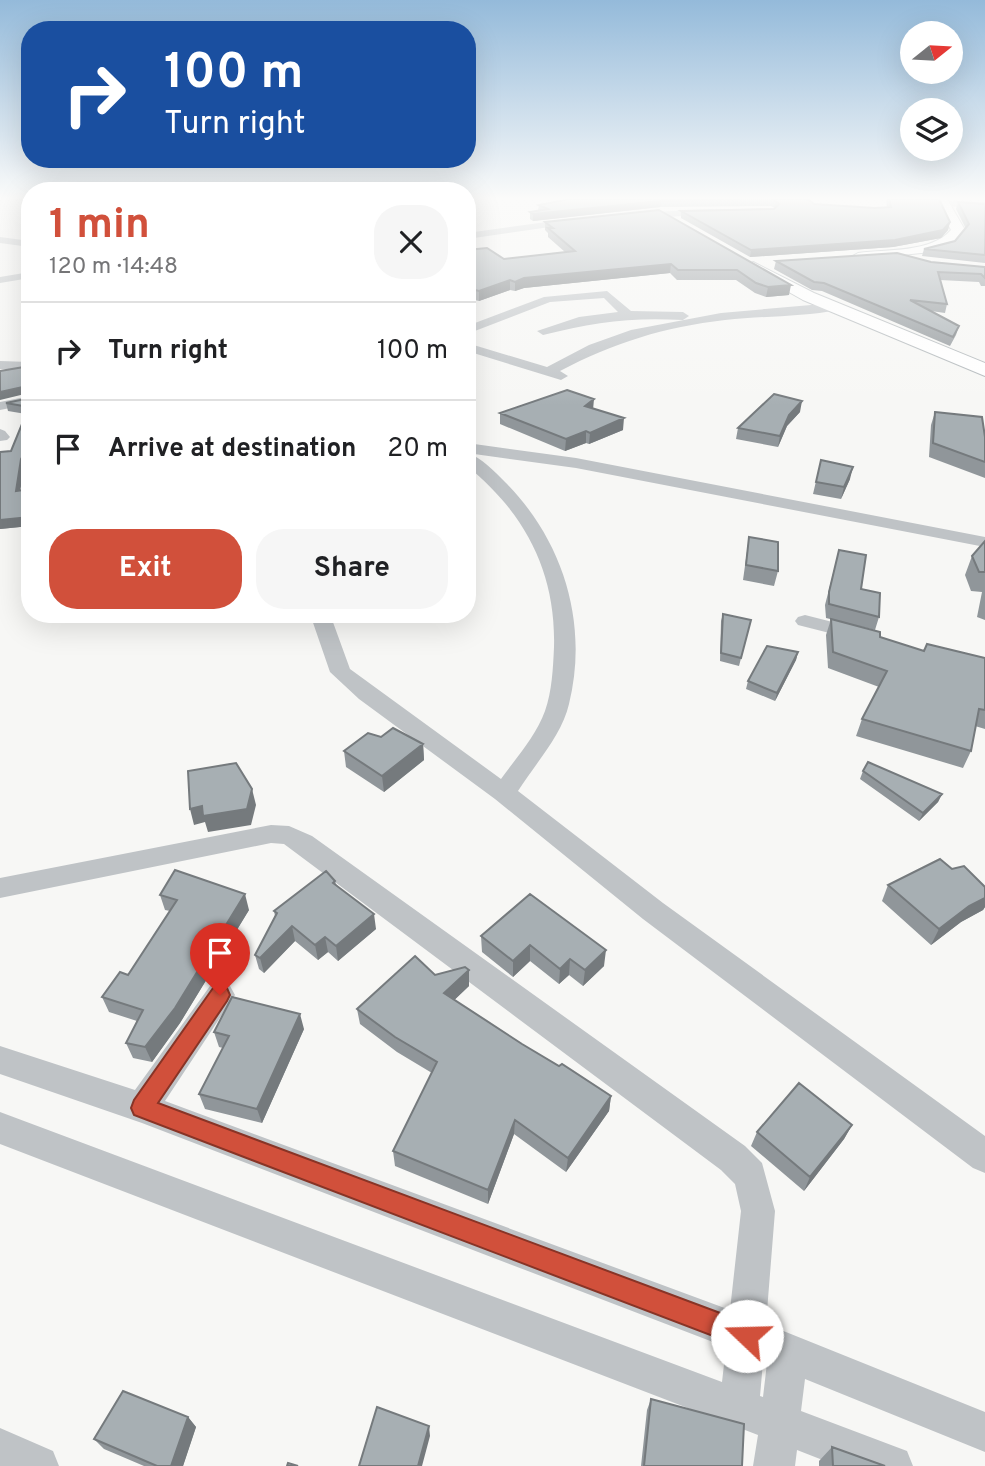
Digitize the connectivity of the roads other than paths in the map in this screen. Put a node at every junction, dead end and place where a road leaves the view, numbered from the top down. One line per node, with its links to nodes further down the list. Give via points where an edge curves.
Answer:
1 (754, 267): 4 (street, via 796,292)
2 (21, 276): 3 (street)
3 (0, 280)
4 (834, 307): 7 (street); 14 (street)
5 (626, 313): 6 (street, via 603,294 553,298); 7 (street); 9 (street)
6 (500, 317): 8 (street); 9 (street)
7 (721, 317): 10 (street)
8 (476, 326)
9 (532, 328): 10 (street)
10 (581, 344): 15 (street)
11 (476, 350): 15 (street)
12 (0, 365): 13 (street)
13 (21, 366)
14 (985, 370)
15 (548, 372): 16 (street)
16 (564, 376)
17 (21, 402): 18 (street)
18 (0, 406)
19 (476, 450): 21 (street, via 576,463)
20 (476, 466): 25 (street, via 525,512 552,561 566,629 555,715)
21 (985, 542)
22 (805, 621): 24 (street)
23 (323, 623): 25 (street, via 341,672)
24 (882, 641)
25 (504, 793): 31 (street, via 653,911)
26 (0, 888): 32 (street, via 271,834 289,835 303,843 733,1158 750,1175 758,1211)
27 (220, 995): 29 (street)
28 (0, 1060): 29 (street)
29 (142, 1108): 32 (street)
30 (0, 1129): 34 (street)
31 (985, 1156)
32 (747, 1336): 33 (street); 34 (street)
33 (788, 1355): 35 (street); 36 (street)
34 (740, 1408): 35 (street)
35 (779, 1422): 39 (street); 40 (street)
36 (985, 1432)
37 (0, 1449): 38 (street)
38 (38, 1466)
39 (774, 1466)
40 (892, 1466)

